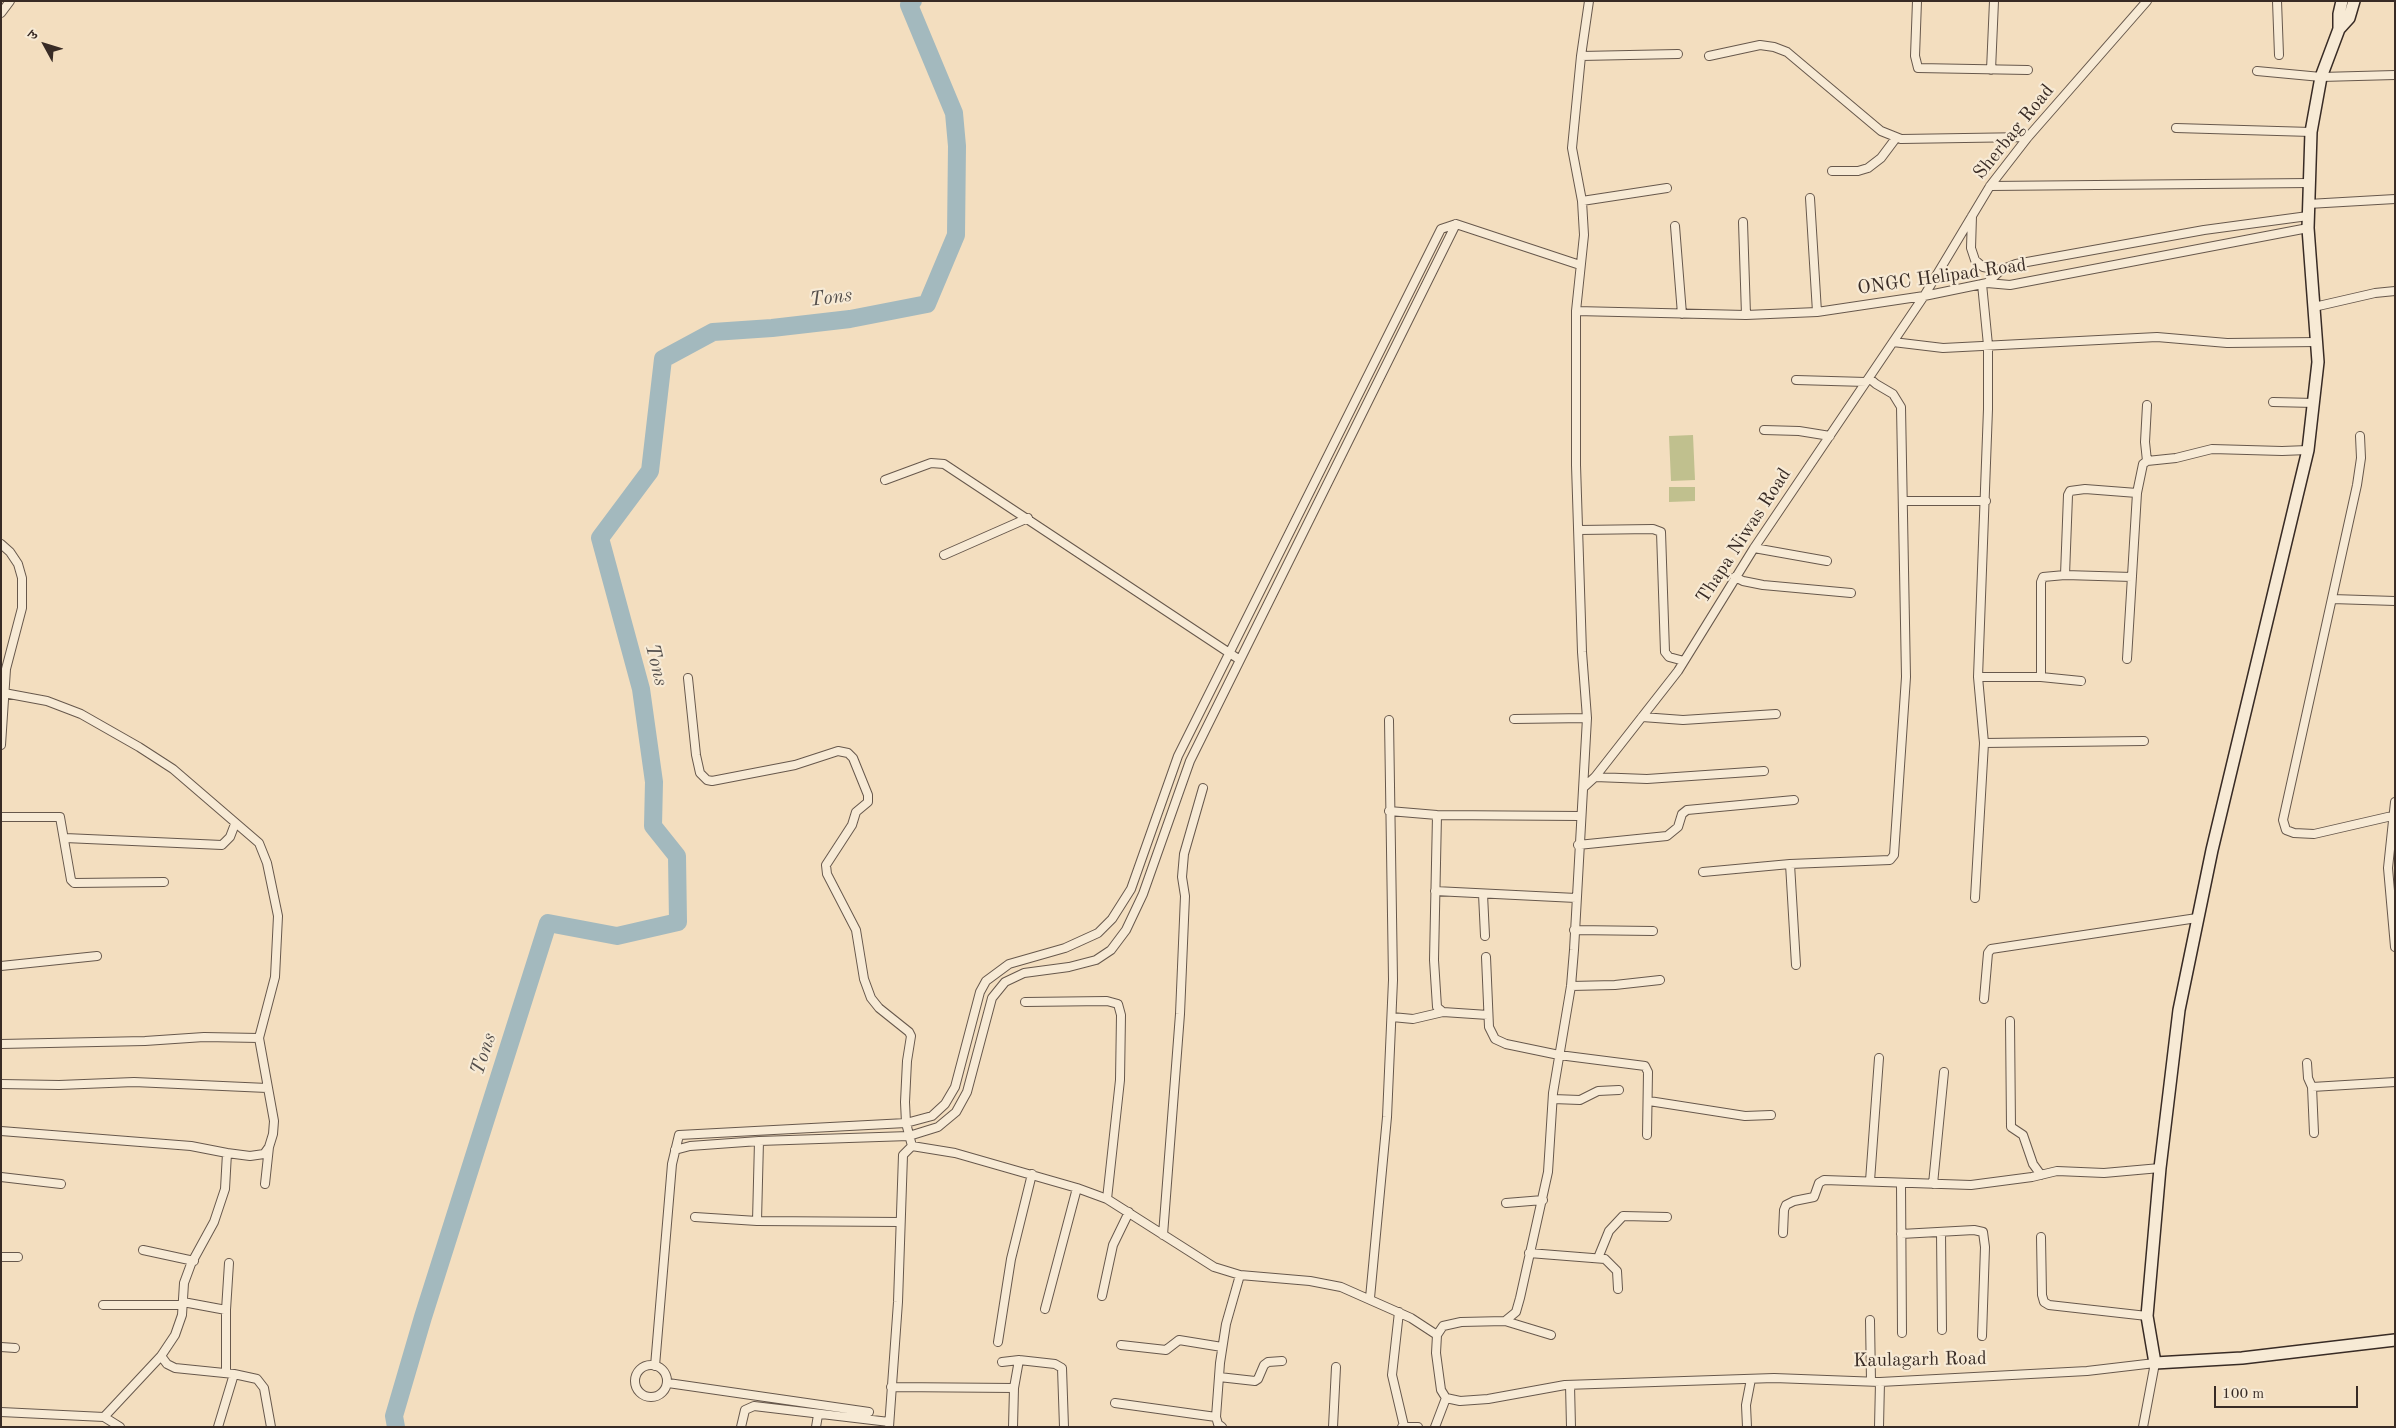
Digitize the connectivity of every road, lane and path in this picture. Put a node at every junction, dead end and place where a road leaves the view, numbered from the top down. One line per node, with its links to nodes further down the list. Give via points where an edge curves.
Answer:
1 (10, 1): 9 (street)
2 (1589, 1): 13 (street)
3 (1917, 1): 15 (street, via 1915,56 1918,68)
4 (1994, 1): 15 (street)
5 (2147, 1): 22 (street, Sherbag Road)
6 (2278, 1): 12 (street)
7 (2342, 1): 10 (street)
8 (2354, 1): 10 (street, via 2349,18)
9 (1, 13)
10 (2339, 30): 19 (street)
11 (1678, 54): 13 (street)
12 (2279, 55)
13 (1581, 56): 30 (street, via 1572,148)
14 (1709, 56): 23 (street, via 1760,45 1787,52 1881,131)
15 (1991, 70): 16 (street)
16 (2028, 70)
17 (2257, 71): 19 (street)
18 (2395, 75): 19 (street)
19 (2321, 77): 21 (street)
20 (2176, 128): 21 (street)
21 (2311, 132): 25 (street)
22 (2028, 137): 23 (street); 26 (street, Sherbag Road)
23 (1896, 138): 24 (street, via 1868,168)
24 (1832, 171)
25 (2309, 183): 26 (street); 31 (street)
26 (1990, 186): 32 (street, Sherbag Road)
27 (1667, 188): 30 (street)
28 (1810, 198): 44 (street)
29 (2395, 199): 31 (street)
30 (1582, 201): 37 (street, via 1584,236)
31 (2308, 210): 36 (street); 38 (street, via 2016,264)
32 (1972, 214): 38 (street, via 1971,248 1975,260 1982,267); 41 (street, Sherbag Road)
33 (1743, 222): 46 (street)
34 (1456, 224): 37 (street); 47 (street, via 1440,229); 51 (street)
35 (1675, 226): 45 (street)
36 (2308, 228): 39 (street, ONGC Helipad Road, via 2010,285); 42 (street)
37 (1580, 265): 43 (street)
38 (2001, 270): 39 (street)
39 (1984, 283): 41 (street, ONGC Helipad Road); 50 (street)
40 (2395, 291): 42 (street)
41 (1924, 296): 44 (street, ONGC Helipad Road); 48 (street, Thapa Niwas Road)
42 (2314, 307): 49 (street)
43 (1576, 311): 45 (street, ONGC Helipad Road); 67 (street)
44 (1817, 312): 46 (street, ONGC Helipad Road)
45 (1682, 314): 46 (street, ONGC Helipad Road)
46 (1746, 315)
47 (1384, 341): 51 (street); 70 (street)
48 (1893, 342): 50 (street, via 1943,348); 53 (street, Thapa Niwas Road)
49 (2318, 342): 50 (street, via 2227,343 2157,337); 55 (street)
50 (1988, 345): 65 (street)
51 (1396, 346): 72 (street)
52 (1796, 380): 53 (street)
53 (1868, 380): 58 (street, Thapa Niwas Road); 64 (street, via 1893,394 1900,403)
54 (2273, 402): 55 (street)
55 (2314, 402): 60 (street)
56 (2147, 405): 61 (street)
57 (1764, 430): 58 (street)
58 (1830, 436): 69 (street, Thapa Niwas Road)
59 (2360, 436): 78 (street, via 2357,485)
60 (2308, 450): 61 (street, via 2212,449); 118 (street)
61 (2147, 461): 63 (street, via 2141,469)
62 (885, 480): 66 (street, via 931,463 944,464)
63 (2136, 493): 74 (street, via 2070,491); 76 (street)
64 (1904, 501): 65 (street); 111 (street, via 1906,676 1894,856 1890,860)
65 (1986, 501): 84 (street)
66 (1028, 518): 71 (street); 80 (street)
67 (1579, 530): 83 (street, via 1653,529 1661,532 1665,652 1669,657); 91 (street)
68 (1, 544): 88 (street, via 18,564 22,578 22,608 6,669)
69 (1754, 548): 73 (street); 75 (street, Thapa Niwas Road)
70 (1278, 553): 72 (street); 80 (street)
71 (944, 555)
72 (1290, 558): 82 (street)
73 (1827, 561)
74 (2065, 575): 76 (street); 85 (street, via 2048,576 2042,582)
75 (1735, 577): 77 (street, via 1763,585); 83 (street, Thapa Niwas Road)
76 (2132, 577): 81 (street)
77 (1851, 593)
78 (2332, 599): 79 (street); 106 (street, via 2283,820 2286,830 2314,834)
79 (2395, 601)
80 (1229, 652): 82 (street); 149 (street, via 1178,756 1131,889 1112,919 1086,940 1009,964 986,981 980,992 955,1087 945,1104 932,1116)
81 (2127, 659)
82 (1240, 660): 153 (street, via 1190,761 1143,894 1126,930 1111,950 1096,960 1024,973 1005,982 992,998 967,1092 956,1112 938,1127)
83 (1684, 661): 90 (street, Thapa Niwas Road)
84 (1978, 677): 85 (street); 95 (street)
85 (2041, 677): 87 (street)
86 (688, 678): 149 (street, via 695,748 700,773 707,780 795,765 838,752 848,753 853,758 868,802 856,812 852,825 826,865 826,874 856,930 864,979 871,998 912,1036 905,1085)
87 (2082, 680)
88 (4, 693): 96 (street); 108 (street, via 47,701 81,714 159,759)
89 (1776, 714): 90 (street, via 1684,720)
90 (1642, 717): 98 (street, Thapa Niwas Road)
91 (1587, 718): 92 (street); 99 (street)
92 (1514, 719)
93 (1389, 720): 103 (street)
94 (2144, 741): 95 (street)
95 (1984, 743): 117 (street)
96 (1, 745)
97 (1764, 771): 98 (street, via 1648,779)
98 (1595, 777): 99 (street, Thapa Niwas Road)
99 (1584, 787): 105 (street)
100 (1203, 788): 180 (street, via 1184,854 1180,1014)
101 (1794, 800): 110 (street, via 1687,810 1682,814 1678,827 1667,836)
102 (2395, 802): 106 (street)
103 (1389, 812): 104 (street); 133 (street, via 1394,940)
104 (1437, 815): 105 (street); 114 (street)
105 (1580, 816): 110 (street)
106 (2392, 816): 122 (street, via 2388,868)
107 (1, 817): 109 (street, via 58,816 62,820)
108 (235, 824): 109 (street, via 230,837 222,845); 135 (street, via 259,843 268,863 278,916 273,993)
109 (65, 838): 113 (street, via 70,876 74,883)
110 (1578, 845): 116 (street)
111 (1790, 864): 112 (street); 126 (street)
112 (1703, 872)
113 (164, 882)
114 (1435, 891): 115 (street); 131 (street, via 1434,986 1437,1007)
115 (1483, 894): 116 (street); 121 (street)
116 (1576, 898): 119 (street)
117 (1975, 898)
118 (2197, 918): 129 (street, via 1991,949); 159 (street, via 2179,1010)
119 (1574, 930): 120 (street); 128 (street)
120 (1653, 931)
121 (1485, 936)
122 (2395, 947)
123 (97, 956): 125 (street)
124 (1486, 957): 132 (street)
125 (1, 966)
126 (1796, 966)
127 (1660, 980): 128 (street)
128 (1571, 986): 137 (street)
129 (1984, 999)
130 (1025, 1002): 169 (street, via 1107,1001 1118,1004 1120,1080)
131 (1443, 1012): 132 (street); 133 (street, via 1413,1019)
132 (1488, 1015): 137 (street, via 1491,1033 1499,1042)
133 (1392, 1017): 192 (street, via 1387,1117)
134 (2010, 1021): 161 (street, via 2010,1127 2023,1135)
135 (259, 1038): 136 (street); 144 (street)
136 (1, 1044)
137 (1559, 1055): 146 (street); 147 (street, via 1645,1066)
138 (1879, 1058): 163 (street)
139 (2307, 1063): 143 (street)
140 (1944, 1072): 167 (street)
141 (2395, 1082): 143 (street)
142 (1, 1084): 144 (street, via 134,1082)
143 (2312, 1087): 151 (street)
144 (267, 1088): 156 (street, via 274,1120)
145 (1619, 1090): 146 (street, via 1598,1090 1580,1100)
146 (1553, 1100): 170 (street)
147 (1649, 1102): 148 (street, via 1745,1116); 152 (street)
148 (1771, 1115)
149 (906, 1123): 153 (street); 157 (street, via 681,1134)
150 (1, 1131): 158 (street, via 191,1146)
151 (2314, 1133)
152 (1647, 1135)
153 (909, 1136): 154 (street); 155 (street)
154 (759, 1141): 157 (street); 175 (street)
155 (912, 1146): 160 (street, via 955,1153); 176 (street, via 903,1155)
156 (269, 1147): 158 (street, via 264,1154 250,1156); 165 (street)
157 (674, 1150): 217 (street)
158 (227, 1152): 187 (street, via 225,1189 214,1222)
159 (2160, 1168): 161 (street, via 2104,1173 2057,1171); 198 (street)
160 (1032, 1174): 168 (street); 207 (street, via 1011,1259)
161 (2040, 1175): 167 (street, via 1971,1185)
162 (1, 1177): 164 (street)
163 (1870, 1181): 166 (street); 177 (street, via 1824,1180 1814,1197 1786,1205)
164 (61, 1184)
165 (265, 1184)
166 (1901, 1184): 167 (street); 179 (street)
167 (1933, 1184)
168 (1077, 1188): 169 (street); 195 (street)
169 (1107, 1199): 172 (street)
170 (1543, 1200): 171 (street); 183 (street)
171 (1506, 1203)
172 (1129, 1212): 180 (street); 191 (street, via 1113,1245)
173 (695, 1217): 175 (street)
174 (1667, 1217): 186 (street, via 1623,1216 1609,1231)
175 (757, 1221): 176 (street)
176 (900, 1222): 226 (street)
177 (1783, 1232)
178 (1941, 1232): 179 (street); 201 (street); 205 (street, via 1983,1232)
179 (1900, 1234): 202 (street)
180 (1163, 1235): 189 (street, via 1214,1267)
181 (2042, 1237): 198 (street, via 2044,1302)
182 (143, 1250): 187 (street)
183 (1529, 1253): 186 (street); 200 (street, via 1516,1312)
184 (1, 1257): 185 (street)
185 (18, 1257)
186 (1598, 1258): 190 (street, via 1615,1267)
187 (194, 1260): 193 (street, via 184,1283)
188 (229, 1263): 196 (street)
189 (1240, 1275): 192 (street, via 1328,1284); 210 (street)
190 (1618, 1289)
191 (1102, 1296)
192 (1370, 1298): 197 (street)
193 (182, 1303): 194 (street); 196 (street); 212 (street, via 182,1315 175,1335)
194 (103, 1306)
195 (1045, 1309)
196 (226, 1310): 219 (street)
197 (1399, 1312): 203 (street); 236 (street, via 1392,1375)
198 (2148, 1316): 216 (street)
199 (1870, 1320): 222 (street)
200 (1505, 1321): 203 (street, via 1453,1323 1443,1326); 204 (street)
201 (1942, 1330)
202 (1902, 1333)
203 (1437, 1335): 228 (street, via 1438,1375)
204 (1551, 1335)
205 (1982, 1336)
206 (2395, 1340): 216 (street, Kaulagarh Road, via 2242,1358)
207 (998, 1342)
208 (1120, 1345): 210 (street, via 1166,1350 1179,1340)
209 (1, 1347): 211 (street)
210 (1222, 1347): 220 (street)
211 (15, 1348)
212 (161, 1356): 219 (street, via 175,1368); 234 (street)
213 (1019, 1360): 215 (street); 227 (street); 243 (street, via 1055,1364 1062,1368)
214 (1282, 1361): 220 (street, via 1268,1362 1255,1381)
215 (1002, 1362)
216 (2155, 1363): 223 (street, Kaulagarh Road, via 2087,1371); 251 (street)
217 (655, 1366): 224 (street, via 664,1371); 224 (street, via 646,1366 636,1374 639,1392 650,1398 656,1397 666,1390)
218 (1336, 1366): 245 (street)
219 (230, 1374): 238 (street); 239 (street, via 257,1379 264,1388)
220 (1219, 1377): 233 (street)
221 (1751, 1379): 222 (street, Kaulagarh Road); 225 (street, Kaulagarh Road); 249 (street, via 1746,1405)
222 (1871, 1381): 223 (street, Kaulagarh Road)
223 (1880, 1382): 250 (street)
224 (668, 1384): 231 (street)
225 (1570, 1385): 228 (street, Kaulagarh Road, via 1488,1399 1460,1401); 248 (street)
226 (891, 1387): 227 (street); 235 (street)
227 (1014, 1388): 242 (street)
228 (1446, 1398): 247 (street)
229 (1116, 1402): 233 (street)
230 (1, 1412): 234 (street)
231 (869, 1412)
232 (818, 1415): 235 (street); 240 (street, via 754,1406 745,1410); 241 (street)
233 (1216, 1416): 244 (street)
234 (104, 1417): 237 (street)
235 (889, 1424)
236 (1403, 1426): 246 (street)
237 (120, 1427)
238 (218, 1427)
239 (271, 1427)
240 (741, 1427)
241 (816, 1427)
242 (1013, 1427)
243 (1064, 1427)
244 (1222, 1427)
245 (1333, 1427)
246 (1418, 1427)
247 (1435, 1427)
248 (1571, 1427)
249 (1747, 1427)
250 (1879, 1427)
251 (2143, 1427)

